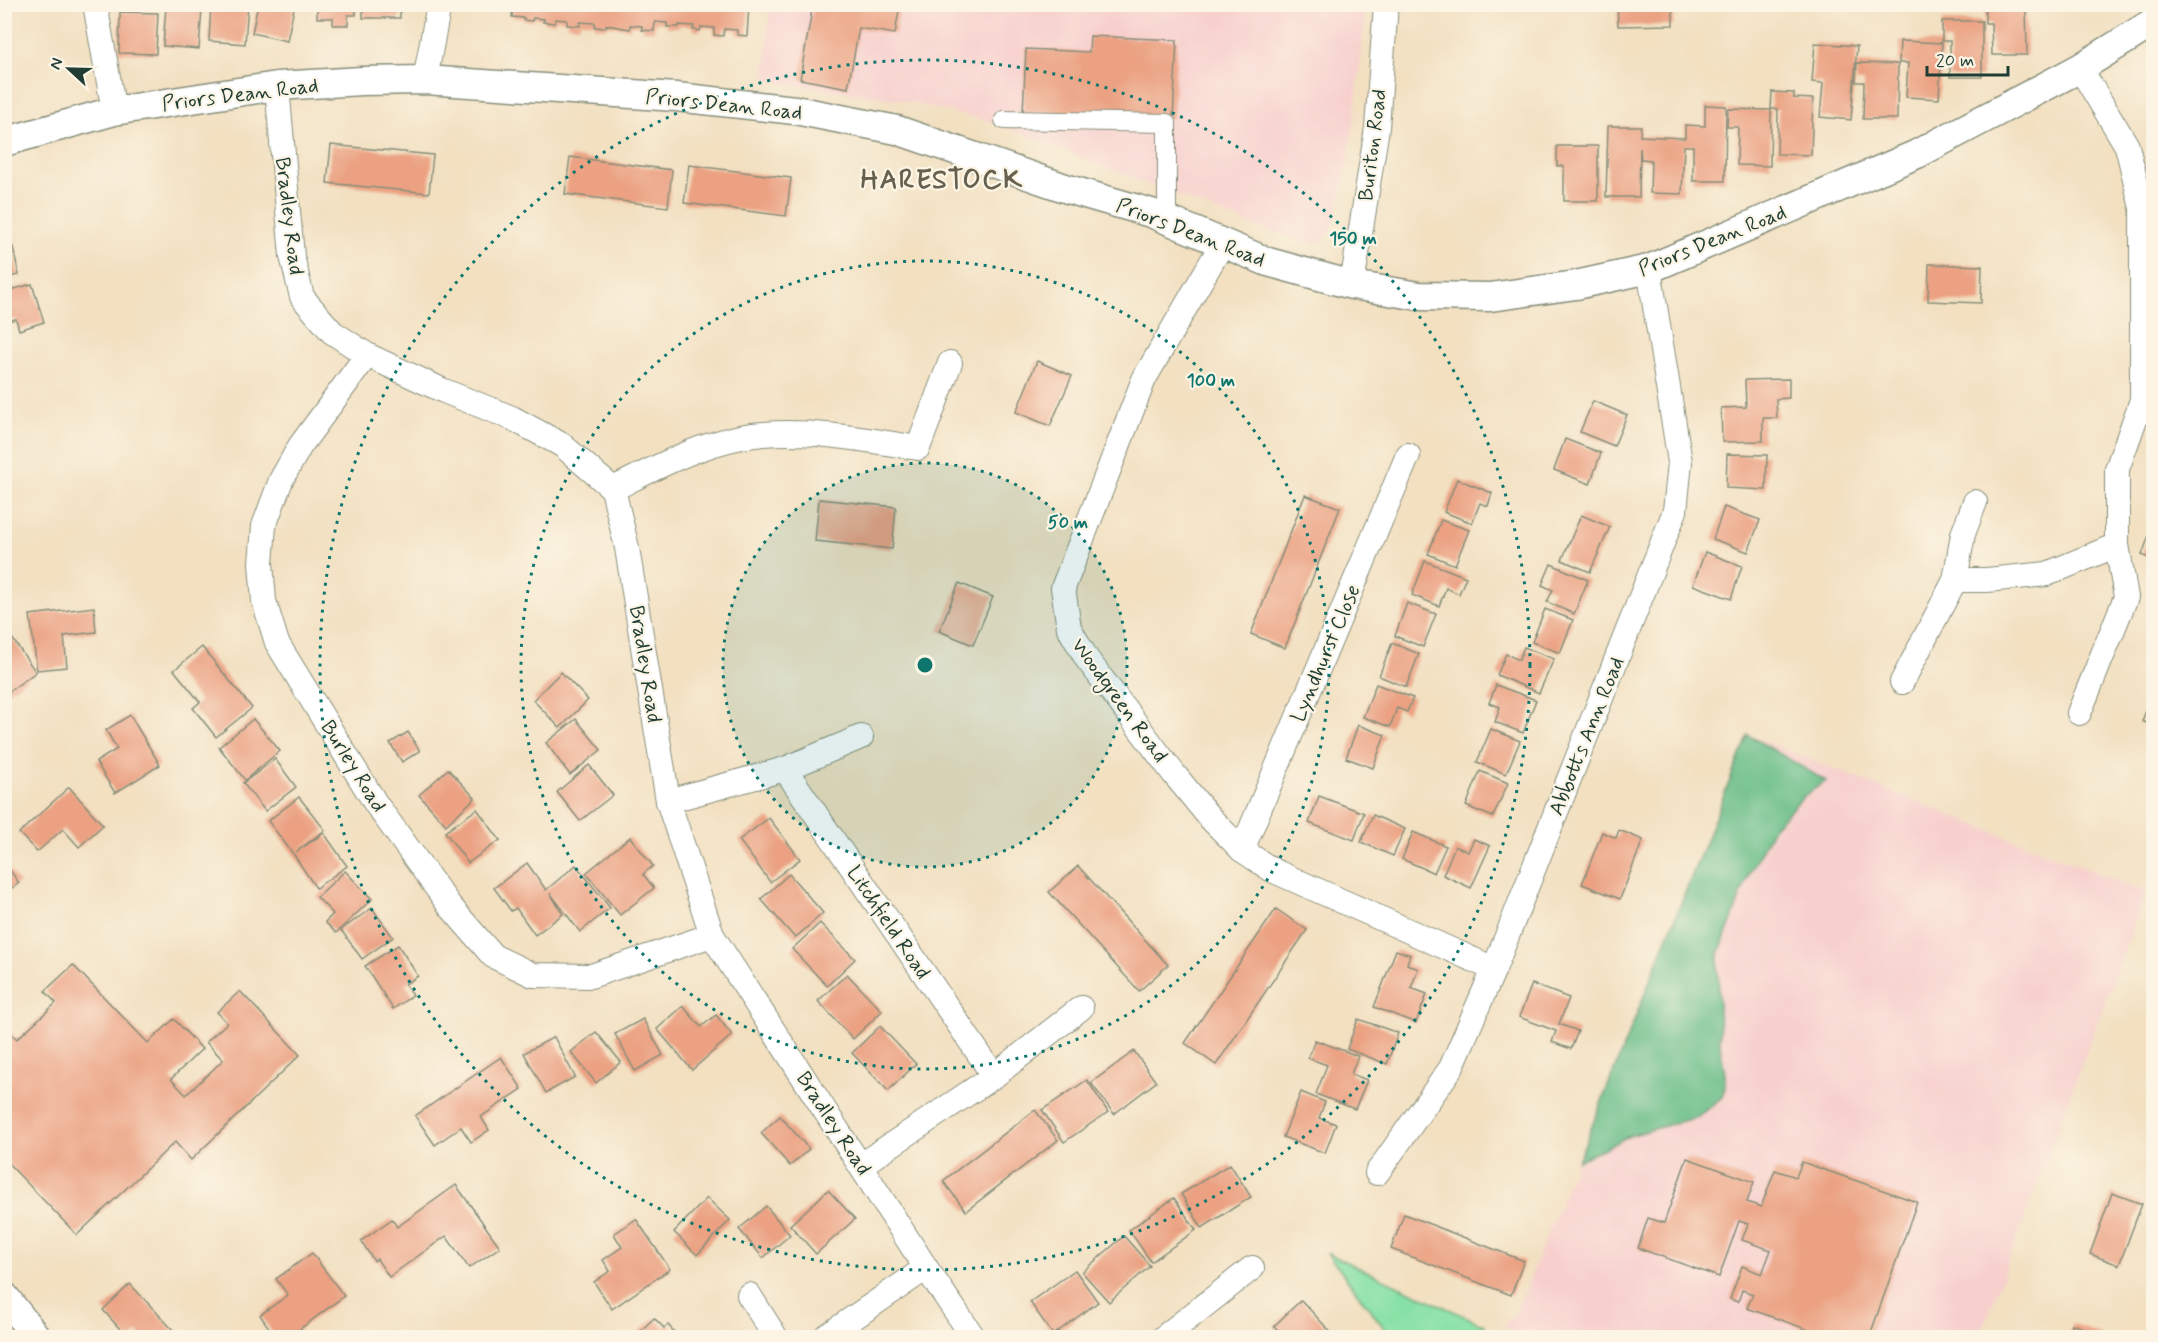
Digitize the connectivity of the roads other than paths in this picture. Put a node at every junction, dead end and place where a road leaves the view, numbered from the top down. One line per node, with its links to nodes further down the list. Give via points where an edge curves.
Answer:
1 (95, 4): 8 (street)
2 (439, 4): 6 (street)
3 (1386, 4): 15 (street, Buriton Road, via 1377,128)
4 (2154, 22): 5 (street, Priors Dean Road)
5 (2080, 68): 11 (street, via 2127,146); 14 (street, Priors Dean Road, via 1917,154)
6 (425, 80): 7 (street, Priors Dean Road); 12 (street, Priors Dean Road, via 676,97 795,110 897,130)
7 (276, 86): 8 (street, Priors Dean Road); 16 (street, Bradley Road, via 292,256 302,297 332,332)
8 (114, 111): 10 (street, Priors Dean Road)
9 (1004, 120): 12 (street, via 1167,123)
10 (4, 142)
11 (2148, 207): 21 (street, via 2142,400 2117,469)
12 (1167, 220): 13 (street, Priors Dean Road)
13 (1222, 244): 15 (street, Priors Dean Road, via 1268,262); 28 (street, Woodgreen Road, via 1144,379 1064,588 1069,628 1087,659 1173,774)
14 (1649, 269): 15 (street, Priors Dean Road, via 1576,285 1490,297 1419,296); 30 (street, Abbotts Ann Road, via 1680,462 1675,511)
15 (1352, 285)
16 (367, 355): 19 (street, Bradley Road, via 512,418 562,445); 29 (street, Burley Road, via 300,446 281,480 264,526 264,601 277,643 376,804 449,905 493,956 534,975 591,976)
17 (950, 363): 19 (street, via 918,448 854,437 762,434 714,444)
18 (1408, 455): 28 (street, Lyndhurst Close)
19 (613, 489): 27 (street, Bradley Road, via 627,548)
20 (1975, 502): 22 (street, via 1963,534)
21 (2117, 544): 22 (street, via 2047,574); 24 (street, via 2126,597)
22 (1955, 580): 23 (street)
23 (1902, 682)
24 (2079, 713)
25 (861, 737): 26 (street)
26 (785, 769): 27 (street); 32 (street, Litchfield Road)
27 (668, 801): 29 (street, Bradley Road)
28 (1242, 850): 30 (street, Woodgreen Road, via 1272,870)
29 (712, 935): 33 (street, Bradley Road)
30 (1494, 969): 34 (street, Abbotts Ann Road, via 1451,1068)
31 (1081, 1008): 32 (street)
32 (994, 1076): 33 (street)
33 (861, 1166): 35 (street, Bradley Road)
34 (1377, 1173)
35 (926, 1268): 41 (street); 42 (street, Bradley Road)
36 (1252, 1268): 43 (street)
37 (749, 1295): 40 (street)
38 (4, 1296): 39 (street)
39 (37, 1338)
40 (776, 1338)
41 (824, 1338)
42 (974, 1338)
43 (1163, 1338)

